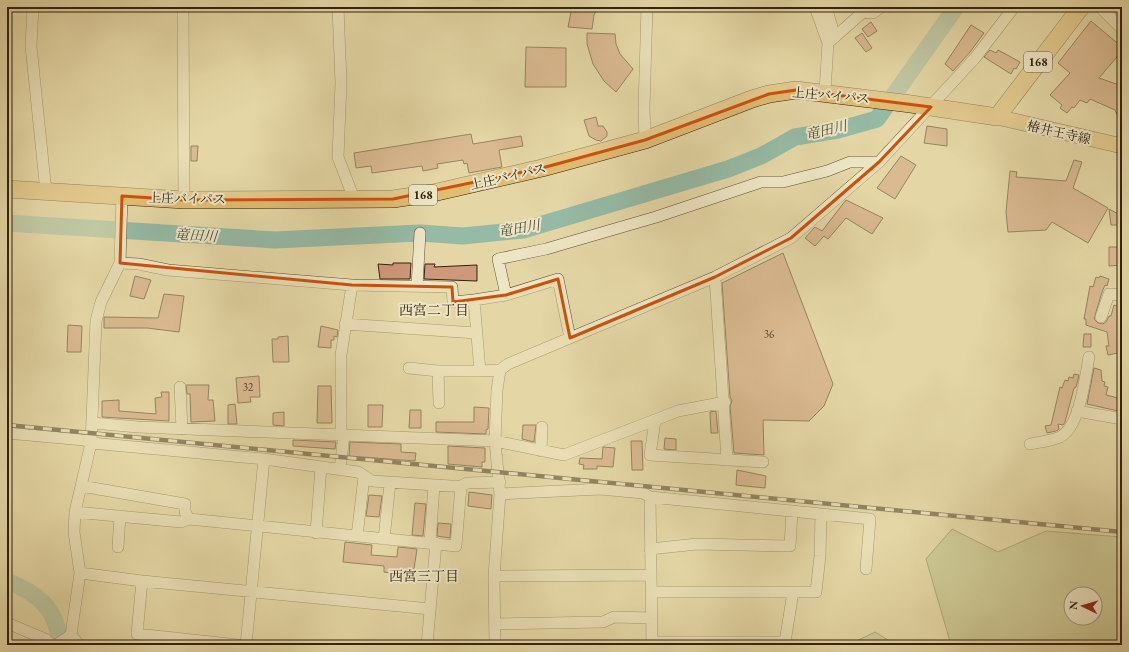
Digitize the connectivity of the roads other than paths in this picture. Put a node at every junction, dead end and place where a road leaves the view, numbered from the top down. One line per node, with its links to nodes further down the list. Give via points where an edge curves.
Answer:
1 (34, 7): 20 (street, via 31,46)
2 (183, 7): 23 (street)
3 (338, 7): 21 (street, via 341,83 338,157)
4 (647, 7): 16 (street)
5 (815, 7): 12 (street)
6 (826, 7): 12 (street)
7 (881, 7): 12 (street, via 873,13 863,12)
8 (1014, 7): 14 (street, via 975,58)
9 (1081, 7): 15 (highway, 168)
10 (1100, 7): 11 (street)
11 (1122, 28)
12 (832, 40): 13 (street)
13 (833, 93): 14 (highway, 上庄バイパス / 168); 16 (highway, 上庄バイパス / 168, via 796,90 770,94)
14 (931, 107): 15 (highway, 上庄バイパス / 168); 18 (street)
15 (997, 117): 17 (main road, 椿井王寺線)
16 (645, 140): 21 (highway, 上庄バイパス / 168, via 542,168 434,193 393,199)
17 (1122, 146)
18 (879, 162): 26 (street, via 791,238); 30 (street, via 850,162 827,171 783,182 761,182 656,217 546,249 498,259)
19 (7, 189): 20 (highway, 上庄バイパス / 168)
20 (46, 192): 22 (highway, 上庄バイパス / 168)
21 (354, 199): 23 (highway, 上庄バイパス / 168)
22 (122, 200): 23 (highway, 上庄バイパス / 168); 25 (street)
23 (184, 200)
24 (420, 233): 28 (street)
25 (120, 260): 27 (street, via 168,270); 47 (street, via 101,302 96,321)
26 (715, 276): 35 (street); 42 (street)
27 (352, 285): 28 (street); 33 (street)
28 (417, 286): 31 (street, via 452,287 453,302)
29 (1122, 294): 32 (street, via 1109,294)
30 (506, 295): 31 (street); 35 (street, via 558,279)
31 (474, 300): 34 (street)
32 (1101, 317)
33 (345, 324): 34 (street); 51 (street, via 341,355)
34 (476, 333): 40 (street)
35 (570, 338): 38 (street, via 508,364)
36 (1089, 357): 44 (street)
37 (410, 368): 39 (street)
38 (500, 370): 40 (street); 52 (street)
39 (438, 371): 40 (street); 43 (street)
40 (480, 371)
41 (180, 387): 49 (street)
42 (725, 402): 46 (street, via 678,411); 57 (street)
43 (439, 403)
44 (1077, 411): 45 (street); 54 (street, via 1072,426 1060,436)
45 (1122, 419)
46 (655, 421): 55 (street, via 564,455); 57 (street, via 650,455)
47 (94, 423): 49 (street); 53 (street)
48 (542, 426): 55 (street)
49 (182, 429): 51 (street)
50 (7, 433): 53 (street, via 84,440)
51 (342, 434): 52 (street); 60 (street)
52 (495, 441): 55 (street); 62 (street)
53 (91, 443): 56 (street); 65 (street)
54 (1030, 444)
55 (540, 451)
56 (264, 459): 59 (street); 74 (street)
57 (728, 460): 58 (street)
58 (763, 462)
59 (321, 467): 60 (street); 75 (street)
60 (340, 470): 61 (street, via 358,472)
61 (364, 477): 63 (street, via 372,481); 76 (street)
62 (500, 482): 66 (street, via 467,483); 67 (street)
63 (390, 483): 64 (street); 77 (street)
64 (434, 485): 66 (street); 78 (street)
65 (81, 486): 70 (street); 73 (street, via 184,504)
66 (461, 486): 78 (street, via 456,546)
67 (500, 494): 68 (street, via 600,489 643,493); 84 (street)
68 (650, 497): 69 (street); 80 (street)
69 (792, 511): 71 (street); 80 (street, via 790,546 697,544)
70 (75, 512): 72 (street); 82 (street, via 74,532)
71 (821, 514): 81 (street, via 870,519); 88 (street, via 816,592)
72 (120, 516): 73 (street, via 181,522); 79 (street)
73 (189, 519): 74 (street)
74 (257, 527): 75 (street); 86 (street)
75 (316, 533): 76 (street)
76 (357, 536): 77 (street)
77 (384, 539): 78 (street)
78 (433, 543): 89 (street)
79 (118, 547)
80 (650, 549): 83 (street)
81 (866, 569)
82 (80, 573): 85 (street); 93 (street)
83 (650, 575): 84 (street); 87 (street)
84 (494, 576): 92 (street)
85 (142, 581): 86 (street); 98 (street, via 137,634)
86 (251, 591): 89 (street); 99 (street)
87 (651, 592): 88 (street); 90 (street)
88 (793, 592): 95 (street, via 785,642)
89 (430, 609): 100 (street)
90 (652, 618): 92 (street, via 614,617 603,622); 94 (street)
91 (7, 622): 96 (street, via 45,639)
92 (495, 624): 101 (street)
93 (63, 641): 97 (street)
94 (652, 644): 95 (street)
95 (698, 644)
96 (52, 645)
97 (78, 645)
98 (238, 645)
99 (246, 645)
100 (427, 645)
101 (495, 645)

